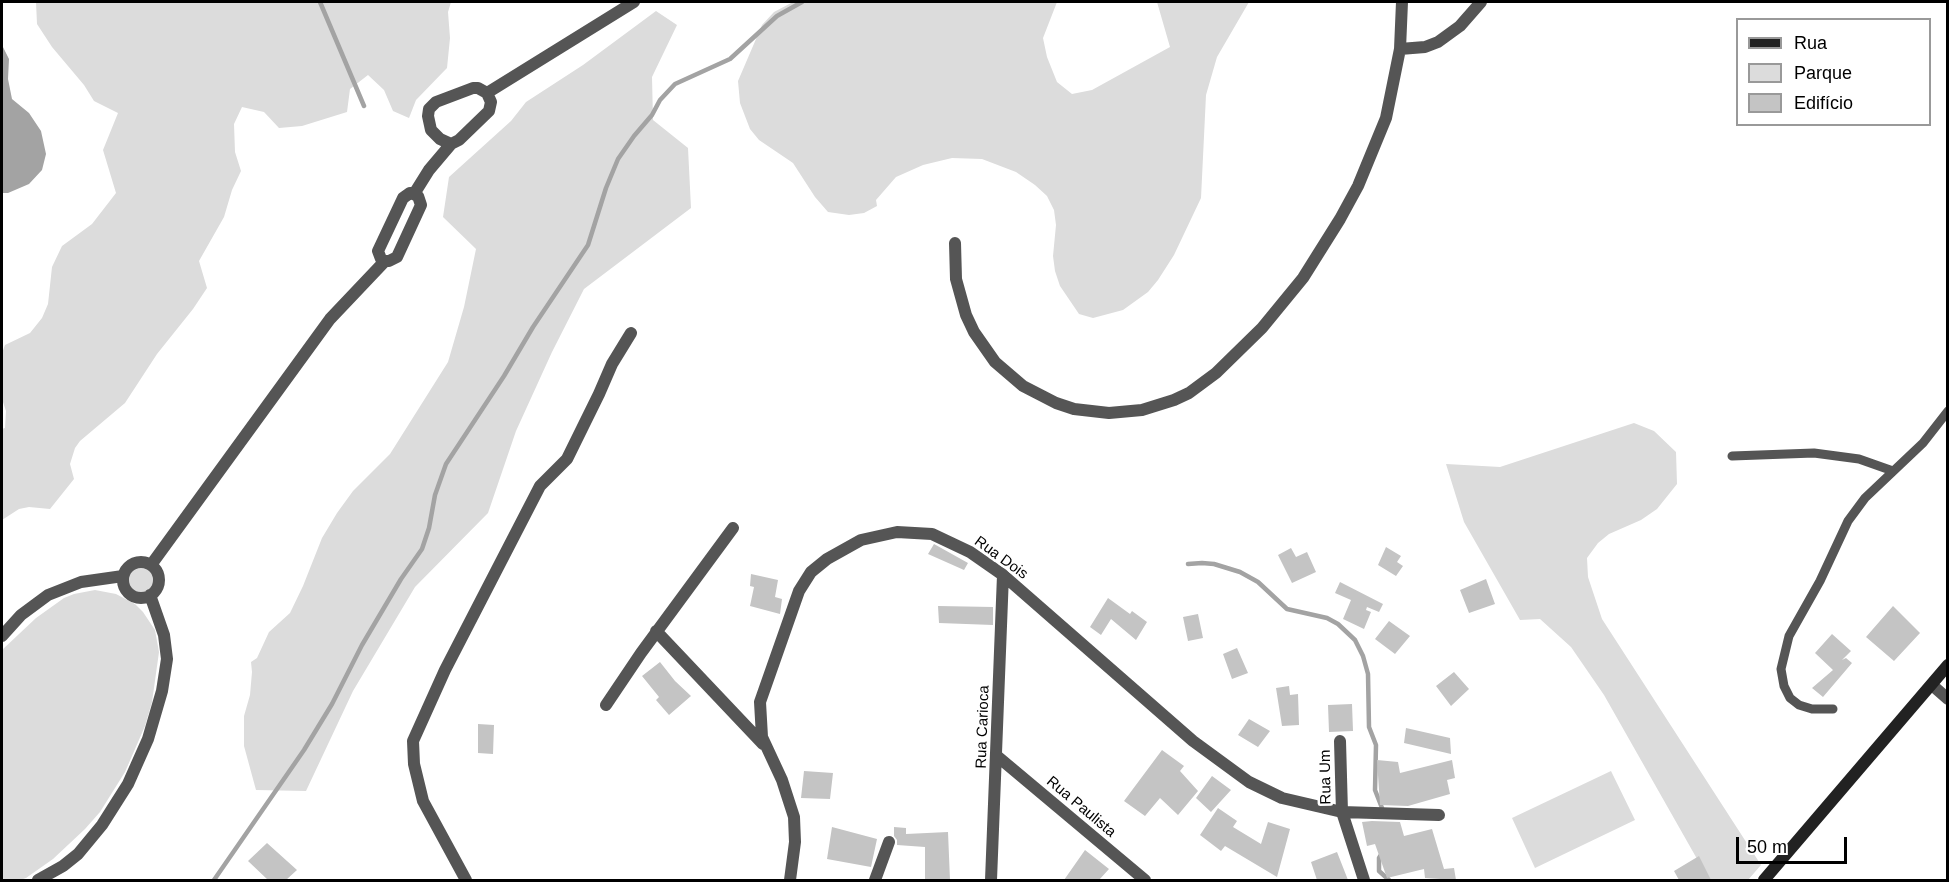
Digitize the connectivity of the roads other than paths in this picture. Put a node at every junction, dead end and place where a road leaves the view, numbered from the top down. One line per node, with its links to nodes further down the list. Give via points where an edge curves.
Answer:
1 (634, 2): 5 (street)
2 (1402, 2): 4 (street)
3 (1482, 2): 4 (street, via 1450,35 1425,46)
4 (1400, 49): 8 (street, via 1386,118 1373,153 1321,251 1283,303 1239,351 1203,384 1174,400 1142,410 1092,412 1056,403 1023,386 995,362 974,332 956,279)
5 (487, 93): 6 (street, via 489,111); 6 (street, via 473,88 436,102 429,109 431,130)
6 (451, 144): 7 (street)
7 (414, 194): 9 (street, via 421,205 397,257); 9 (street, via 403,198 378,250)
8 (955, 243)
9 (385, 261): 15 (street, via 330,319)
10 (631, 333): 33 (street, via 612,363 567,459 540,486 444,670 413,741 423,801)
11 (1947, 411): 13 (lane)
12 (1732, 456): 13 (lane, via 1814,453 1859,459)
13 (1893, 471): 25 (lane, via 1848,521 1784,653 1781,669 1790,698 1812,709)
14 (733, 528): 19 (street)
15 (151, 565): 17 (street, via 131,564); 18 (street, via 158,584)
16 (1003, 575): 27 (street, Rua Dois, via 970,552 932,534 915,532 897,531 861,540 827,559 811,572 799,591 760,702 762,737); 28 (street, Rua Carioca); 29 (street, Rua Dois, via 1193,741 1250,783 1282,798)
17 (123, 576): 18 (street, via 130,594); 20 (street, via 81,582 48,595 21,615)
18 (150, 595): 32 (street, via 162,627 166,660 156,716 145,747 116,805 91,840 63,866)
19 (656, 631): 24 (street); 27 (street)
20 (2, 636)
21 (1947, 665): 22 (main road)
22 (1932, 685): 23 (street); 39 (main road)
23 (1947, 699)
24 (606, 705)
25 (1833, 709)
26 (1340, 741): 29 (street, Rua Um)
27 (768, 749): 34 (street, Rua Dois, via 794,817)
28 (997, 756): 36 (street, Rua Carioca); 37 (street, Rua Paulista)
29 (1342, 812): 30 (street, Rua Dois); 38 (street, Rua Um)
30 (1439, 815)
31 (889, 842): 35 (street)
32 (38, 880)
33 (466, 880)
34 (790, 880)
35 (874, 880)
36 (991, 880)
37 (1145, 880)
38 (1364, 880)
39 (1764, 880)

